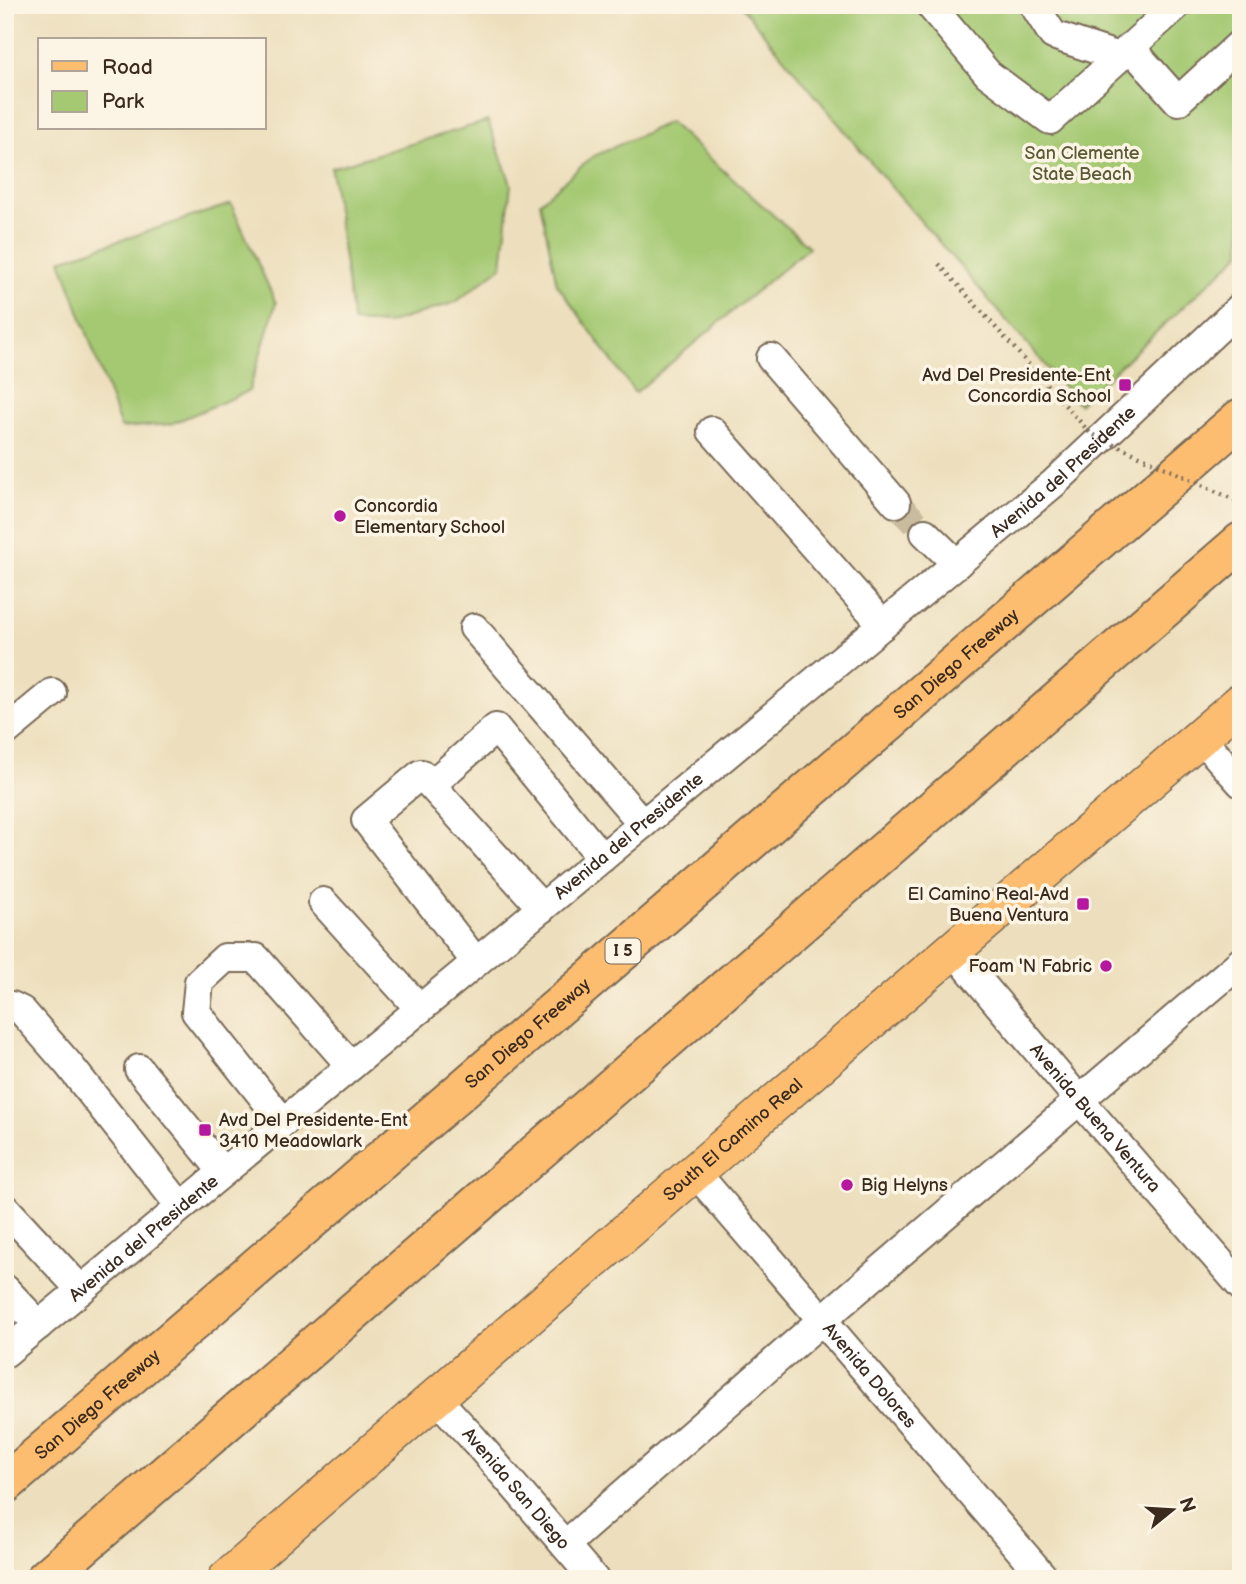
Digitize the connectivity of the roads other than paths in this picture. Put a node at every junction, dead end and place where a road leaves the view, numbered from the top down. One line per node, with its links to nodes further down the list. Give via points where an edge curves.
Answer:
1 (930, 5): 5 (street, via 988,74 1050,120)
2 (1034, 5): 5 (street, via 1053,35)
3 (1177, 5): 5 (street)
4 (1241, 43): 5 (street, via 1178,102)
5 (1124, 52)
6 (1241, 307): 13 (street, Avenida del Presidente, via 1054,483)
7 (771, 358): 10 (street)
8 (1241, 418): 46 (highway, San Diego Freeway / I 5)
9 (712, 431): 14 (street)
10 (896, 503)
11 (925, 533): 13 (street)
12 (1241, 541): 48 (highway)
13 (957, 564): 14 (street, Avenida del Presidente)
14 (883, 625): 22 (street, Avenida del Presidente)
15 (474, 628): 22 (street)
16 (52, 693): 18 (street)
17 (1241, 702): 19 (main road, South El Camino Real)
18 (5, 732)
19 (1200, 737): 20 (street); 26 (main road, South El Camino Real)
20 (1241, 783)
21 (431, 785): 23 (street, via 496,728); 25 (street); 27 (street, via 421,774 366,820)
22 (643, 824): 23 (street, Avenida del Presidente)
23 (602, 858): 25 (street, Avenida del Presidente)
24 (323, 902): 30 (street)
25 (542, 908): 27 (street, Avenida del Presidente)
26 (953, 950): 33 (street, Avenida Buena Ventura); 36 (main road, South El Camino Real)
27 (476, 962): 30 (street, Avenida del Presidente)
28 (1241, 962): 33 (street)
29 (5, 1008): 37 (street, via 12,1006 30,1020)
30 (420, 1009): 31 (street, Avenida del Presidente)
31 (351, 1066): 34 (street, Avenida del Presidente); 34 (street, via 256,958 225,958 199,982 196,1012)
32 (139, 1069): 35 (street)
33 (1080, 1101): 39 (street, Avenida Buena Ventura); 42 (street)
34 (283, 1122): 35 (street, Avenida del Presidente)
35 (223, 1172): 37 (street, Avenida del Presidente)
36 (695, 1172): 42 (street, Avenida Dolores); 45 (main road, South El Camino Real)
37 (181, 1207): 41 (street, Avenida del Presidente)
38 (5, 1208): 41 (street)
39 (1241, 1286)
40 (5, 1289): 43 (street)
41 (81, 1290): 43 (street, Avenida del Presidente)
42 (822, 1320): 47 (street); 51 (street, Avenida Dolores)
43 (39, 1325): 44 (street, Avenida del Presidente)
44 (5, 1353)
45 (436, 1398): 47 (street, Avenida San Diego); 49 (main road, South El Camino Real)
46 (5, 1484)
47 (565, 1545): 50 (street, Avenida San Diego)
48 (45, 1579)
49 (227, 1579)
50 (593, 1579)
51 (1045, 1579)

